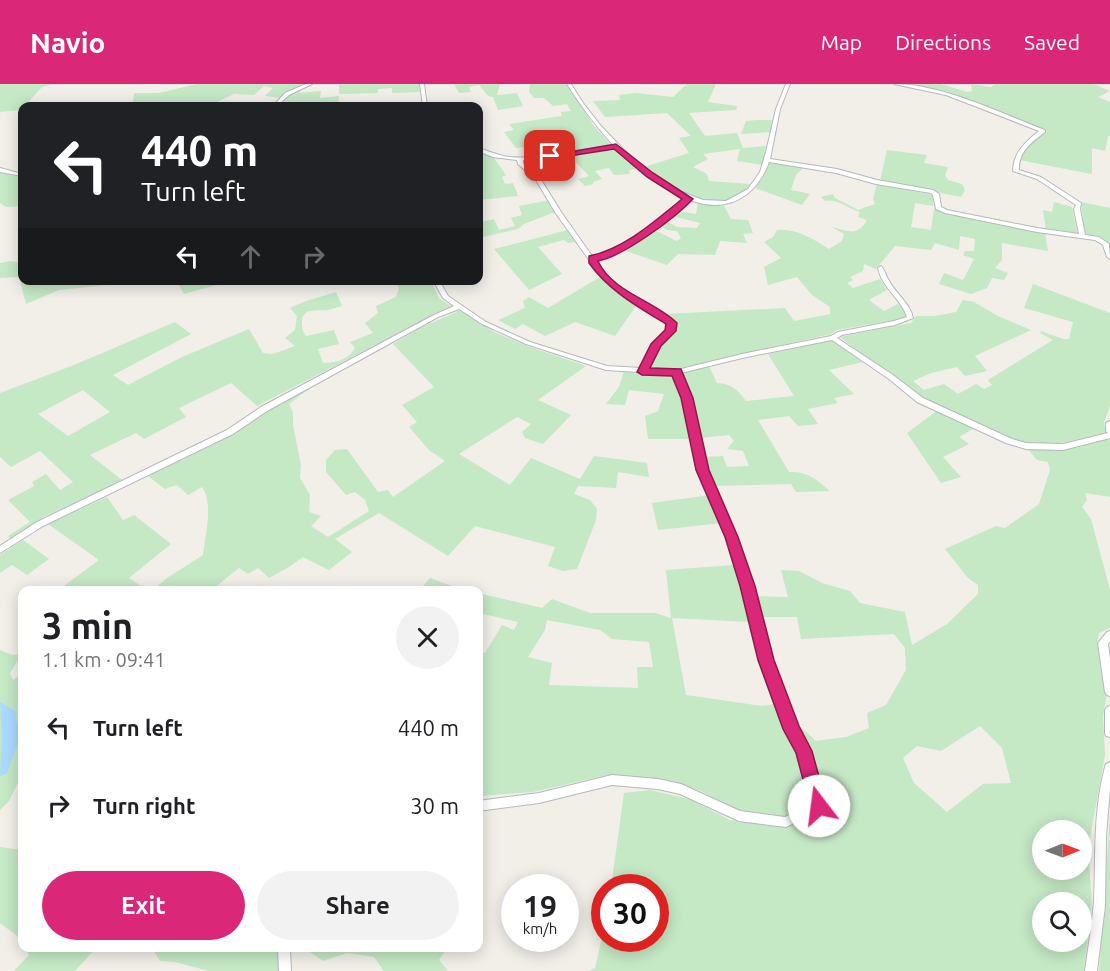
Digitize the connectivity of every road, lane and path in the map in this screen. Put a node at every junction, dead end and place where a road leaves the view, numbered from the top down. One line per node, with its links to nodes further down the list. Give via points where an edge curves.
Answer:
1 (310, 84): 6 (street)
2 (422, 84): 7 (street)
3 (569, 84): 8 (street)
4 (788, 84): 11 (street, via 778,107)
5 (896, 84): 15 (street, via 947,94 1043,131 1016,158 1016,171 1039,178 1079,204)
6 (279, 102)
7 (424, 102)
8 (616, 146): 10 (street); 14 (street, via 650,175)
9 (483, 151): 10 (street)
10 (520, 159): 17 (street)
11 (768, 160): 14 (street, via 750,190 735,200 711,203); 15 (street, via 933,192 941,210)
12 (0, 170): 13 (street)
13 (18, 174)
14 (688, 199): 17 (street, via 652,228)
15 (1082, 236): 16 (street, via 1102,240)
16 (1110, 257)
17 (593, 258): 22 (street, via 597,269 615,286 672,323)
18 (881, 268): 21 (street, via 910,318 840,333)
19 (439, 285): 20 (street, via 445,297)
20 (460, 306): 22 (street, via 484,323 528,343 606,368); 26 (street, via 264,409 230,432 40,524)
21 (833, 338): 23 (street); 25 (street, via 920,400 1009,441 1026,446 1063,447)
22 (642, 372): 23 (street)
23 (677, 372): 32 (street, via 687,398 702,470 732,537 766,660 791,729 804,751 819,806 816,813 786,822 739,816 681,789 612,780 539,798)
24 (1110, 423): 25 (street)
25 (1110, 433)
26 (0, 550)
27 (1110, 634): 28 (street, via 1103,644)
28 (1110, 692)
29 (1110, 710): 30 (street)
30 (1110, 733)
31 (1110, 767): 35 (street, via 1104,793 1098,858 1099,906)
32 (483, 805)
33 (284, 952): 34 (street)
34 (285, 971)
35 (1091, 971)

